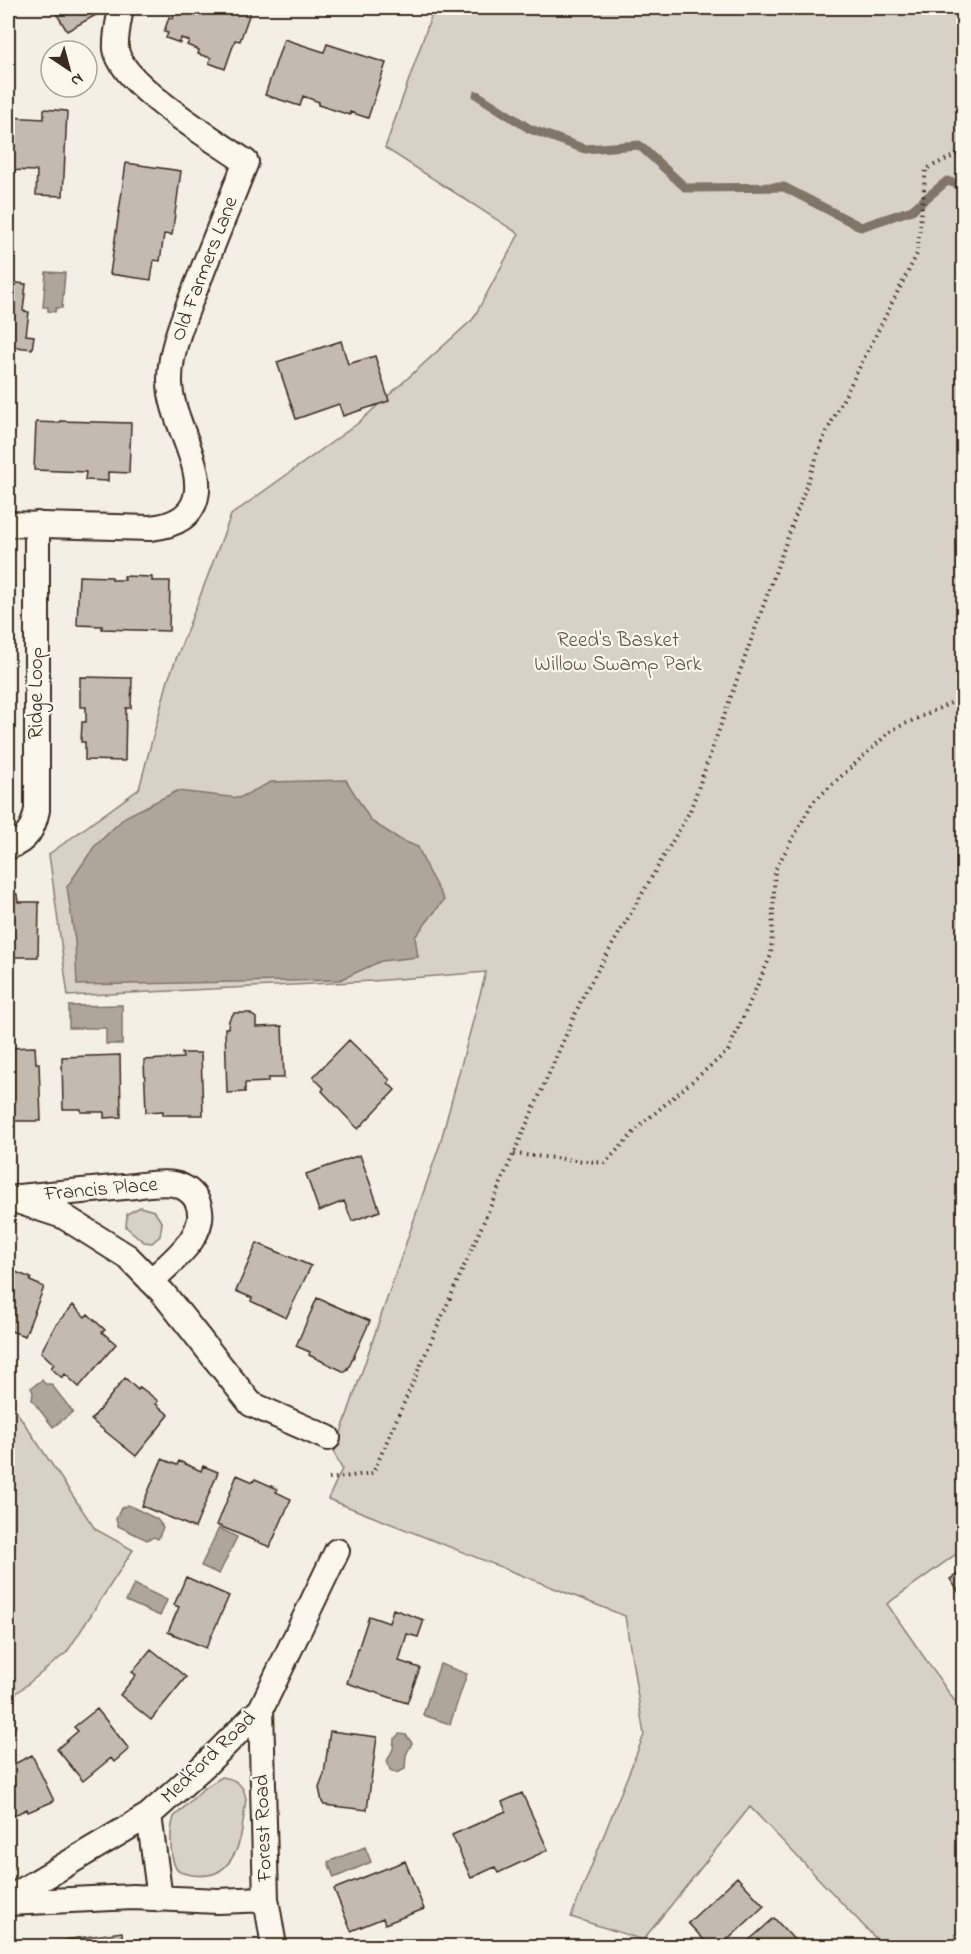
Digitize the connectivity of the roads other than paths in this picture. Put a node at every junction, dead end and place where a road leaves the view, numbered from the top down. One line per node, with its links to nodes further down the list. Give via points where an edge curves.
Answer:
1 (121, 8): 3 (street, Old Farmers Lane, via 116,48 132,77 147,92 246,162 186,310 172,359 170,383 195,468 197,492 184,517 163,527)
2 (8, 524): 3 (street, Old Farmers Lane)
3 (37, 524): 4 (street, Ridge Loop, via 37,810 26,837)
4 (8, 847)
5 (8, 1198): 6 (street, Francis Place, via 63,1216 128,1257); 6 (street, Francis Place, via 147,1185 173,1184 186,1189 200,1207 200,1221 183,1251)
6 (151, 1281): 7 (street, Francis Place, via 251,1404)
7 (328, 1438)
8 (337, 1551): 9 (street, Medford Road)
9 (261, 1709): 10 (street, Medford Road); 12 (street, Forest Road)
10 (149, 1815): 11 (street); 13 (street, Medford Road)
11 (160, 1899): 12 (street, Medford Road); 13 (street, Medford Road)
12 (266, 1899): 14 (street, Forest Road)
13 (8, 1901)
14 (274, 1947)

